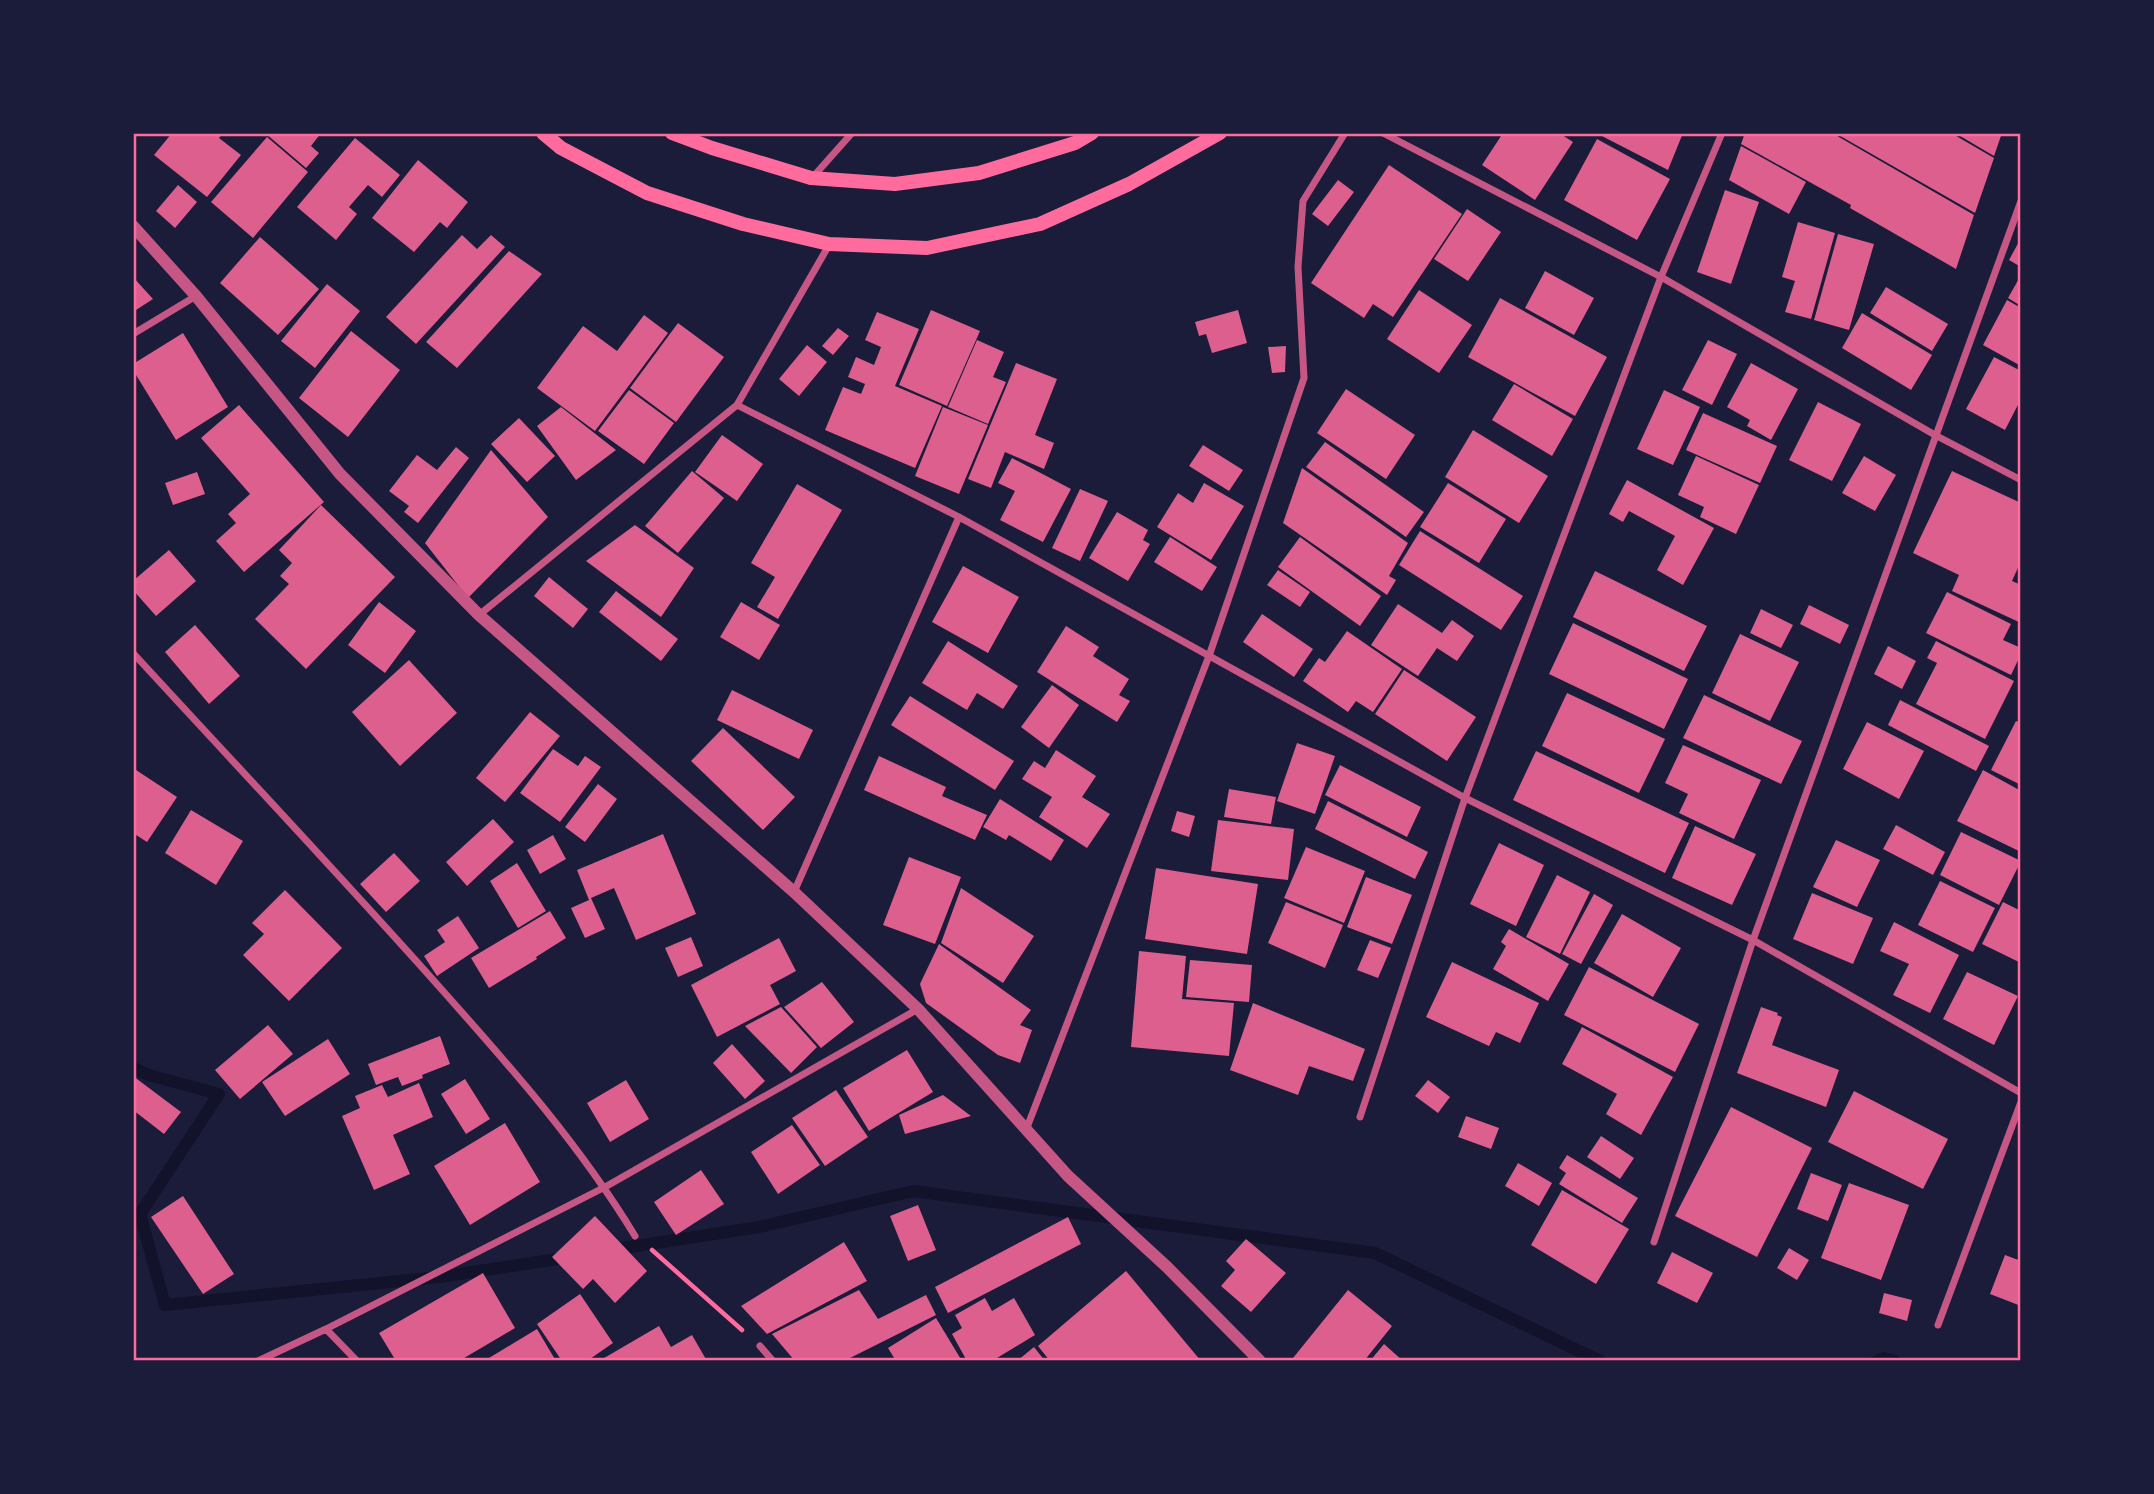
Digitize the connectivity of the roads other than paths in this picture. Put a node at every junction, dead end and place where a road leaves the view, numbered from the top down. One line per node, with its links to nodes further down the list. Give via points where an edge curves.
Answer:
1 (543, 133): 12 (main road, via 561,148 647,193 743,224)
2 (672, 133): 9 (main road)
3 (852, 133): 9 (street)
4 (1092, 133): 9 (main road, via 1075,143 979,173 895,184)
5 (1220, 133): 12 (main road, via 1129,184 1040,224 927,248)
6 (1345, 133): 22 (street, via 1303,201 1298,267 1304,378)
7 (1383, 133): 13 (street)
8 (1723, 133): 13 (street)
9 (811, 178)
10 (2021, 201): 17 (street)
11 (133, 226): 14 (street)
12 (829, 244): 16 (street)
13 (1661, 277): 17 (street); 23 (street)
14 (196, 296): 15 (street); 20 (street, via 340,474)
15 (133, 334)
16 (737, 405): 19 (street); 20 (street)
17 (1935, 435): 18 (street); 25 (street)
18 (2021, 480)
19 (959, 517): 22 (street); 24 (street)
20 (479, 615): 24 (street)
21 (133, 653): 31 (street, via 394,936 517,1075)
22 (1209, 656): 23 (street); 30 (street)
23 (1465, 798): 25 (street); 29 (street)
24 (794, 892): 26 (street)
25 (1753, 940): 27 (street); 33 (street)
26 (918, 1009): 30 (street); 31 (street)
27 (2021, 1093)
28 (2021, 1102): 34 (street)
29 (1360, 1117)
30 (1025, 1130): 40 (street)
31 (605, 1186): 32 (street); 35 (street)
32 (635, 1236)
33 (1654, 1242)
34 (1938, 1325)
35 (326, 1329): 37 (street); 38 (street)
36 (760, 1346): 39 (street)
37 (258, 1361)
38 (357, 1361)
39 (773, 1361)
40 (1260, 1361)

